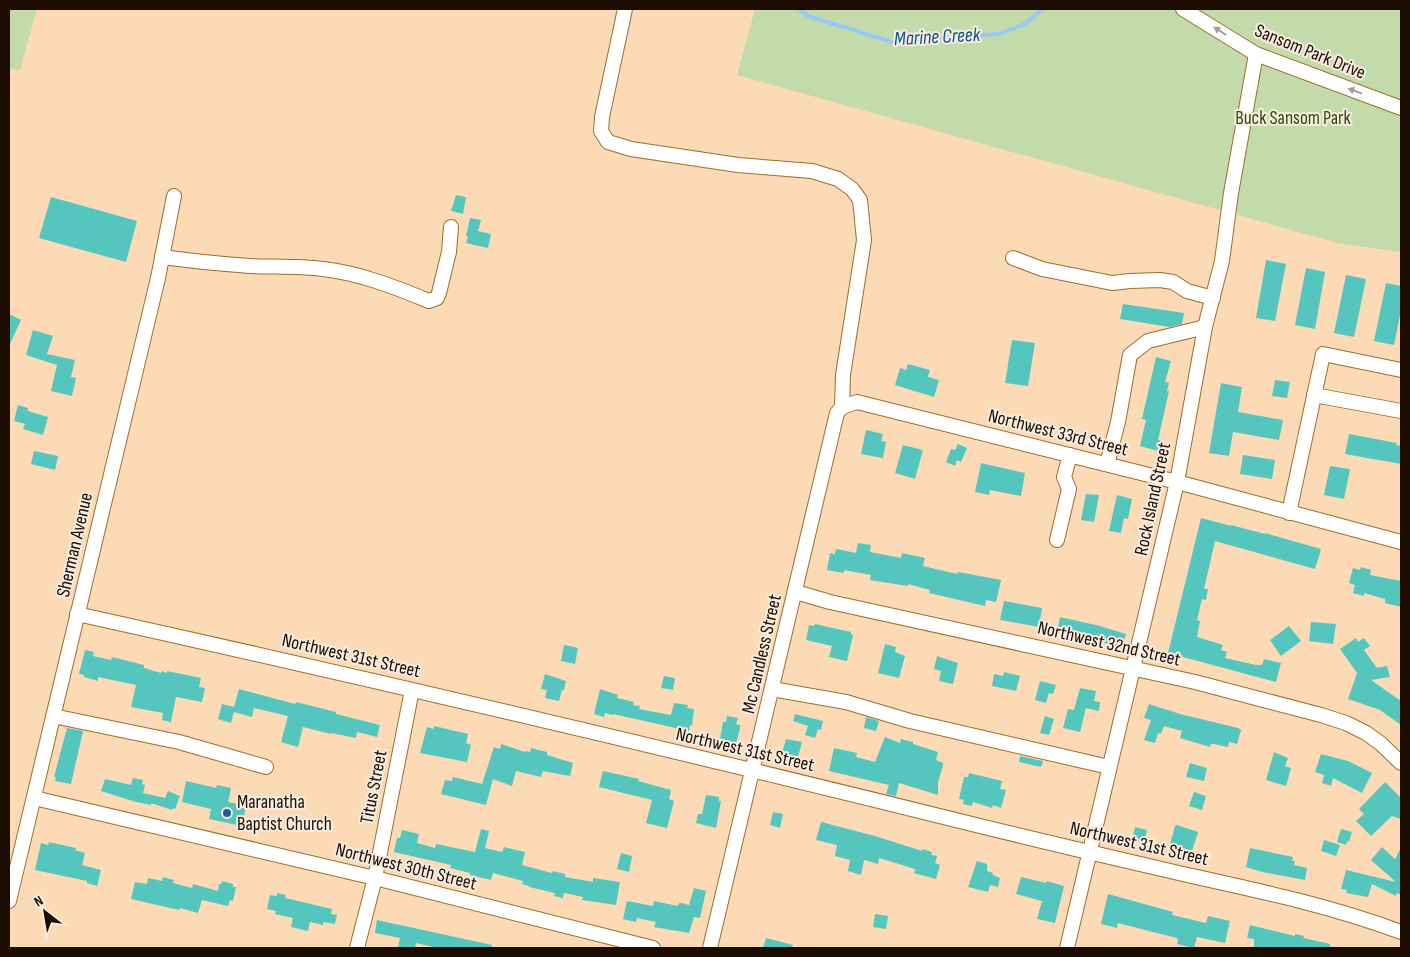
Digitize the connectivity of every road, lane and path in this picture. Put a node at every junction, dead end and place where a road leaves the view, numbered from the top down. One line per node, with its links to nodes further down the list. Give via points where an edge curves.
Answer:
1 (625, 9): 13 (street, Mc Candless Street, via 602,117 601,132 608,142 631,149 738,165 812,171 838,179 860,200 864,240 845,359)
2 (1184, 9): 3 (street, Sansom Park Drive, one-way to 2)
3 (1256, 54): 4 (street, Sansom Park Drive, one-way to 3); 9 (street, Rock Island Street)
4 (1401, 108)
5 (174, 196): 7 (street, Sherman Avenue)
6 (451, 227): 7 (street, via 440,293 438,298 429,301 401,289 324,269)
7 (162, 257): 22 (street, Sherman Avenue)
8 (1012, 258): 9 (street, via 1042,269 1112,283 1173,282 1187,291)
9 (1213, 298): 10 (street, Rock Island Street)
10 (1205, 327): 16 (street, via 1148,341 1130,355); 17 (street, Rock Island Street)
11 (1401, 370): 12 (street, via 1323,354)
12 (1314, 395): 14 (street); 18 (street)
13 (846, 405): 15 (street, Northwest 33rd Street, via 857,402); 21 (street, Mc Candless Street, via 837,414)
14 (1401, 411)
15 (1070, 455): 16 (street, Northwest 33rd Street); 19 (street, via 1064,476 1069,489)
16 (1107, 464): 17 (street, Northwest 33rd Street)
17 (1177, 482): 18 (street, Northwest 33rd Street); 23 (street, Rock Island Street)
18 (1289, 512): 20 (street, Northwest 33rd Street)
19 (1057, 540)
20 (1401, 542)
21 (796, 592): 23 (street, Northwest 32nd Street); 24 (street, Mc Candless Street)
22 (78, 614): 25 (street, Northwest 31st Street); 26 (street, Sherman Avenue)
23 (1133, 668): 27 (street, Northwest 32nd Street, via 1346,723 1380,743); 29 (street, Rock Island Street)
24 (772, 688): 29 (street, via 846,702); 30 (street, Mc Candless Street)
25 (412, 690): 30 (street, Northwest 31st Street); 33 (street, Titus Street)
26 (53, 716): 28 (street, via 179,742); 31 (street, Sherman Avenue)
27 (1401, 763)
28 (266, 767)
29 (1110, 768): 32 (street, Rock Island Street)
30 (753, 771): 32 (street, Northwest 31st Street); 38 (street, Mc Candless Street)
31 (34, 798): 33 (street, Northwest 30th Street); 34 (street, Sherman Avenue)
32 (1089, 853): 35 (street, Northwest 31st Street, via 1249,889); 39 (street, Rock Island Street)
33 (375, 878): 36 (street, Titus Street); 37 (street, Northwest 30th Street)
34 (9, 901)
35 (1401, 932)
36 (356, 948)
37 (653, 948)
38 (710, 948)
39 (1066, 948)

